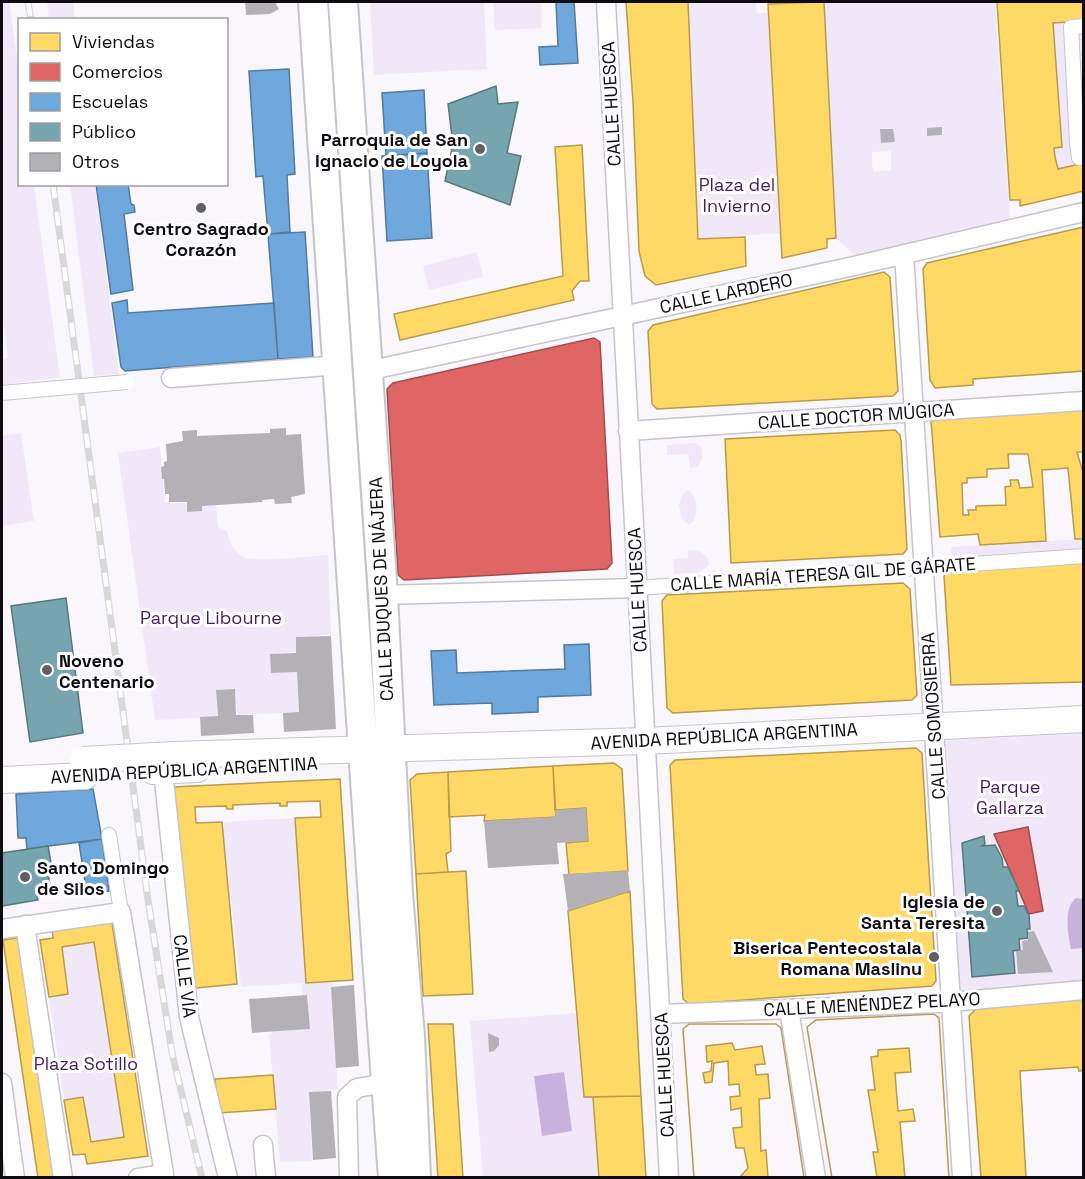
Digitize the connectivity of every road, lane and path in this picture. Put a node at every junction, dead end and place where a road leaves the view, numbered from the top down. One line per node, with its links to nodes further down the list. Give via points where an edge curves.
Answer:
1 (313, 2): 9 (main road, CALLE DUQUES DE NÁJERA)
2 (343, 2): 9 (main road, CALLE DUQUES DE NÁJERA)
3 (606, 2): 8 (street, CALLE HUESCA)
4 (1083, 26): 5 (street, via 1071,27 1077,144 1079,158)
5 (1083, 158)
6 (1083, 212): 7 (street, CALLE LARDERO)
7 (904, 254): 8 (street, CALLE LARDERO); 14 (street, CALLE SOMOSIERRA)
8 (622, 315): 9 (street, CALLE LARDERO); 15 (street, CALLE HUESCA)
9 (354, 368): 10 (street, CALLE LARDERO); 19 (main road, CALLE DUQUES DE NÁJERA); 23 (main road, CALLE DUQUES DE NÁJERA)
10 (171, 378)
11 (127, 382): 12 (street, bridge)
12 (2, 393)
13 (1083, 401): 14 (street, CALLE DOCTOR MÚGICA)
14 (914, 412): 15 (street, CALLE DOCTOR MÚGICA); 17 (street, CALLE SOMOSIERRA)
15 (628, 431): 18 (street, CALLE HUESCA)
16 (1083, 556): 17 (street, CALLE MARÍA TERESA GIL DE GÁRATE)
17 (923, 566): 18 (street, CALLE MARÍA TERESA GIL DE GÁRATE); 21 (street, CALLE SOMOSIERRA)
18 (637, 588): 19 (street, CALLE MARÍA TERESA GIL DE GÁRATE); 22 (street, CALLE HUESCA)
19 (383, 595): 23 (main road, CALLE DUQUES DE NÁJERA)
20 (1083, 719): 21 (main road, AVENIDA REPÚBLICA ARGENTINA)
21 (933, 726): 22 (main road, AVENIDA REPÚBLICA ARGENTINA); 33 (street, CALLE SOMOSIERRA)
22 (645, 741): 23 (main road, AVENIDA REPÚBLICA ARGENTINA); 35 (street, CALLE HUESCA)
23 (378, 748): 25 (main road, AVENIDA REPÚBLICA ARGENTINA); 37 (main road, CALLE DUQUES DE NÁJERA); 46 (main road, CALLE DUQUES DE NÁJERA, via 398,894)
24 (2, 765): 26 (main road, AVENIDA REPÚBLICA ARGENTINA)
25 (163, 766): 26 (main road, AVENIDA REPÚBLICA ARGENTINA); 42 (street, CALLE VÍA, via 189,1017)
26 (84, 768): 27 (main road, AVENIDA REPÚBLICA ARGENTINA)
27 (2, 780)
28 (109, 835): 29 (street)
29 (121, 912): 30 (street); 41 (street, via 164,1174)
30 (25, 926): 31 (street); 40 (street)
31 (2, 929)
32 (1083, 990): 33 (street, CALLE MENÉNDEZ PELAYO)
33 (952, 1001): 34 (street, CALLE MENÉNDEZ PELAYO); 49 (street, CALLE SOMOSIERRA)
34 (789, 1009): 35 (street, CALLE MENÉNDEZ PELAYO); 48 (street)
35 (661, 1014): 47 (street, CALLE HUESCA)
36 (2, 1083): 39 (street)
37 (386, 1083): 44 (street, via 357,1088 347,1097); 45 (main road, CALLE DUQUES DE NÁJERA)
38 (263, 1145): 43 (street)
39 (15, 1178)
40 (63, 1178)
41 (138, 1178)
42 (228, 1178)
43 (266, 1178)
44 (349, 1178)
45 (393, 1178)
46 (416, 1178)
47 (669, 1178)
48 (816, 1178)
49 (962, 1178)

